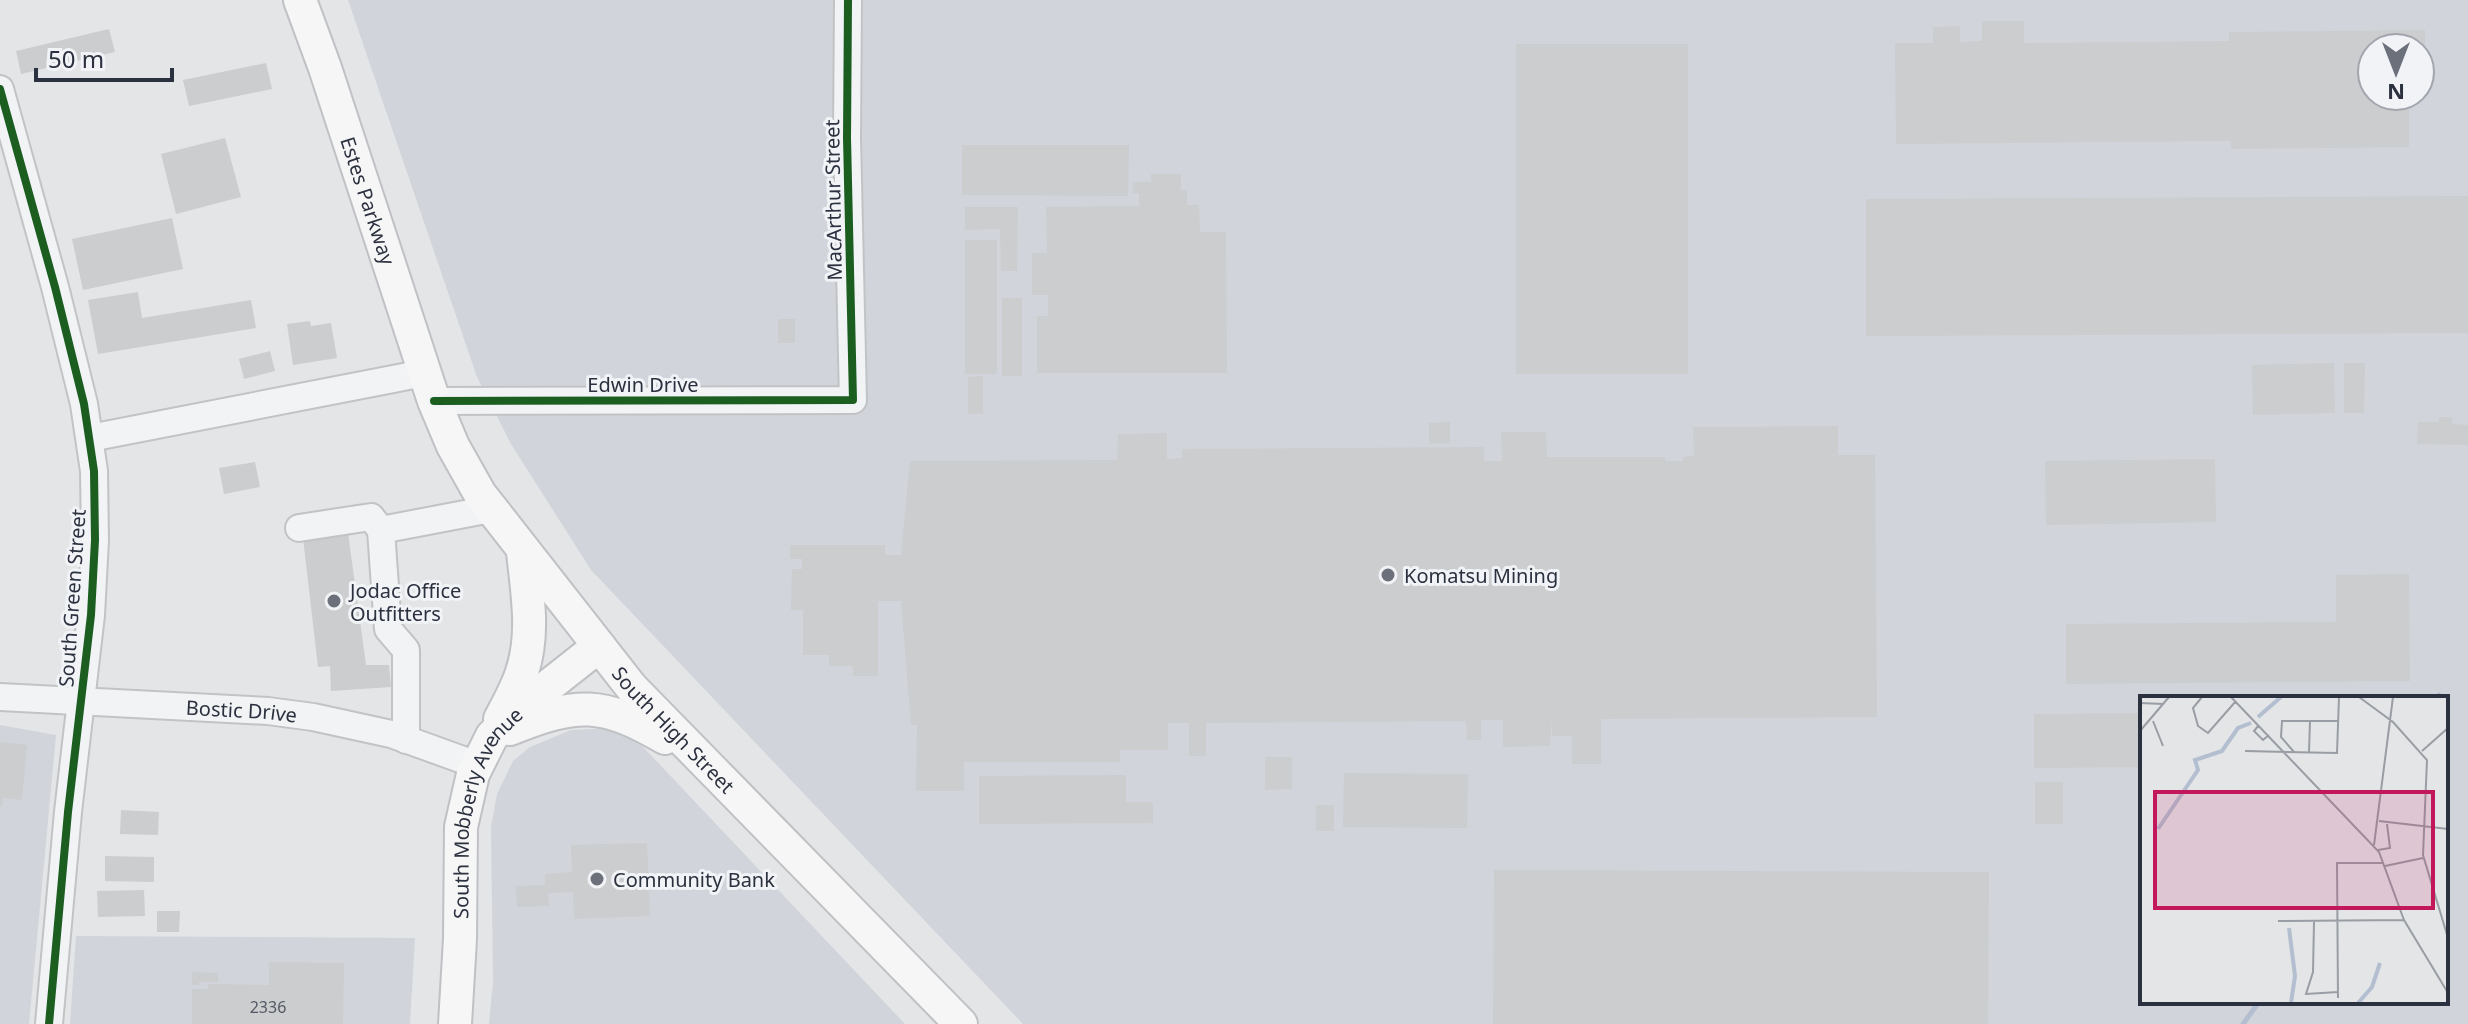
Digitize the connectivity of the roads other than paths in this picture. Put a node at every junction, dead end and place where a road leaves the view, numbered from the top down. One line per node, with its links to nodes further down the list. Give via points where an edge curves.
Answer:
1 (300, 0): 4 (main road, Estes Parkway)
2 (848, 0): 5 (street, MacArthur Street)
3 (0, 89): 6 (street, South Green Street)
4 (429, 387): 5 (street, Edwin Drive); 6 (street, Edwin Drive); 7 (main road, South High Street, via 466,472)
5 (853, 400)
6 (90, 438): 13 (street, South Green Street, via 95,540)
7 (491, 509): 9 (street); 10 (main road, South High Street)
8 (299, 528): 9 (street, via 371,517)
9 (381, 530): 15 (street, via 388,629 406,650)
10 (523, 552): 11 (main road, South High Street); 14 (main road, via 528,649 521,677)
11 (599, 646): 14 (main road, South Mobberly Avenue); 16 (main road, South High Street)
12 (0, 697): 13 (street, Bostic Drive)
13 (81, 701): 15 (street, Bostic Drive, via 268,711 365,727); 18 (street, South Green Street)
14 (492, 736): 16 (main road, via 554,712 608,711 636,721); 17 (main road, South Mobberly Avenue)
15 (406, 740): 17 (street, Bostic Drive)
16 (702, 760): 20 (main road, South High Street)
17 (477, 765): 19 (main road, South Mobberly Avenue, via 461,827)
18 (49, 1024)
19 (455, 1024)
20 (961, 1024)

